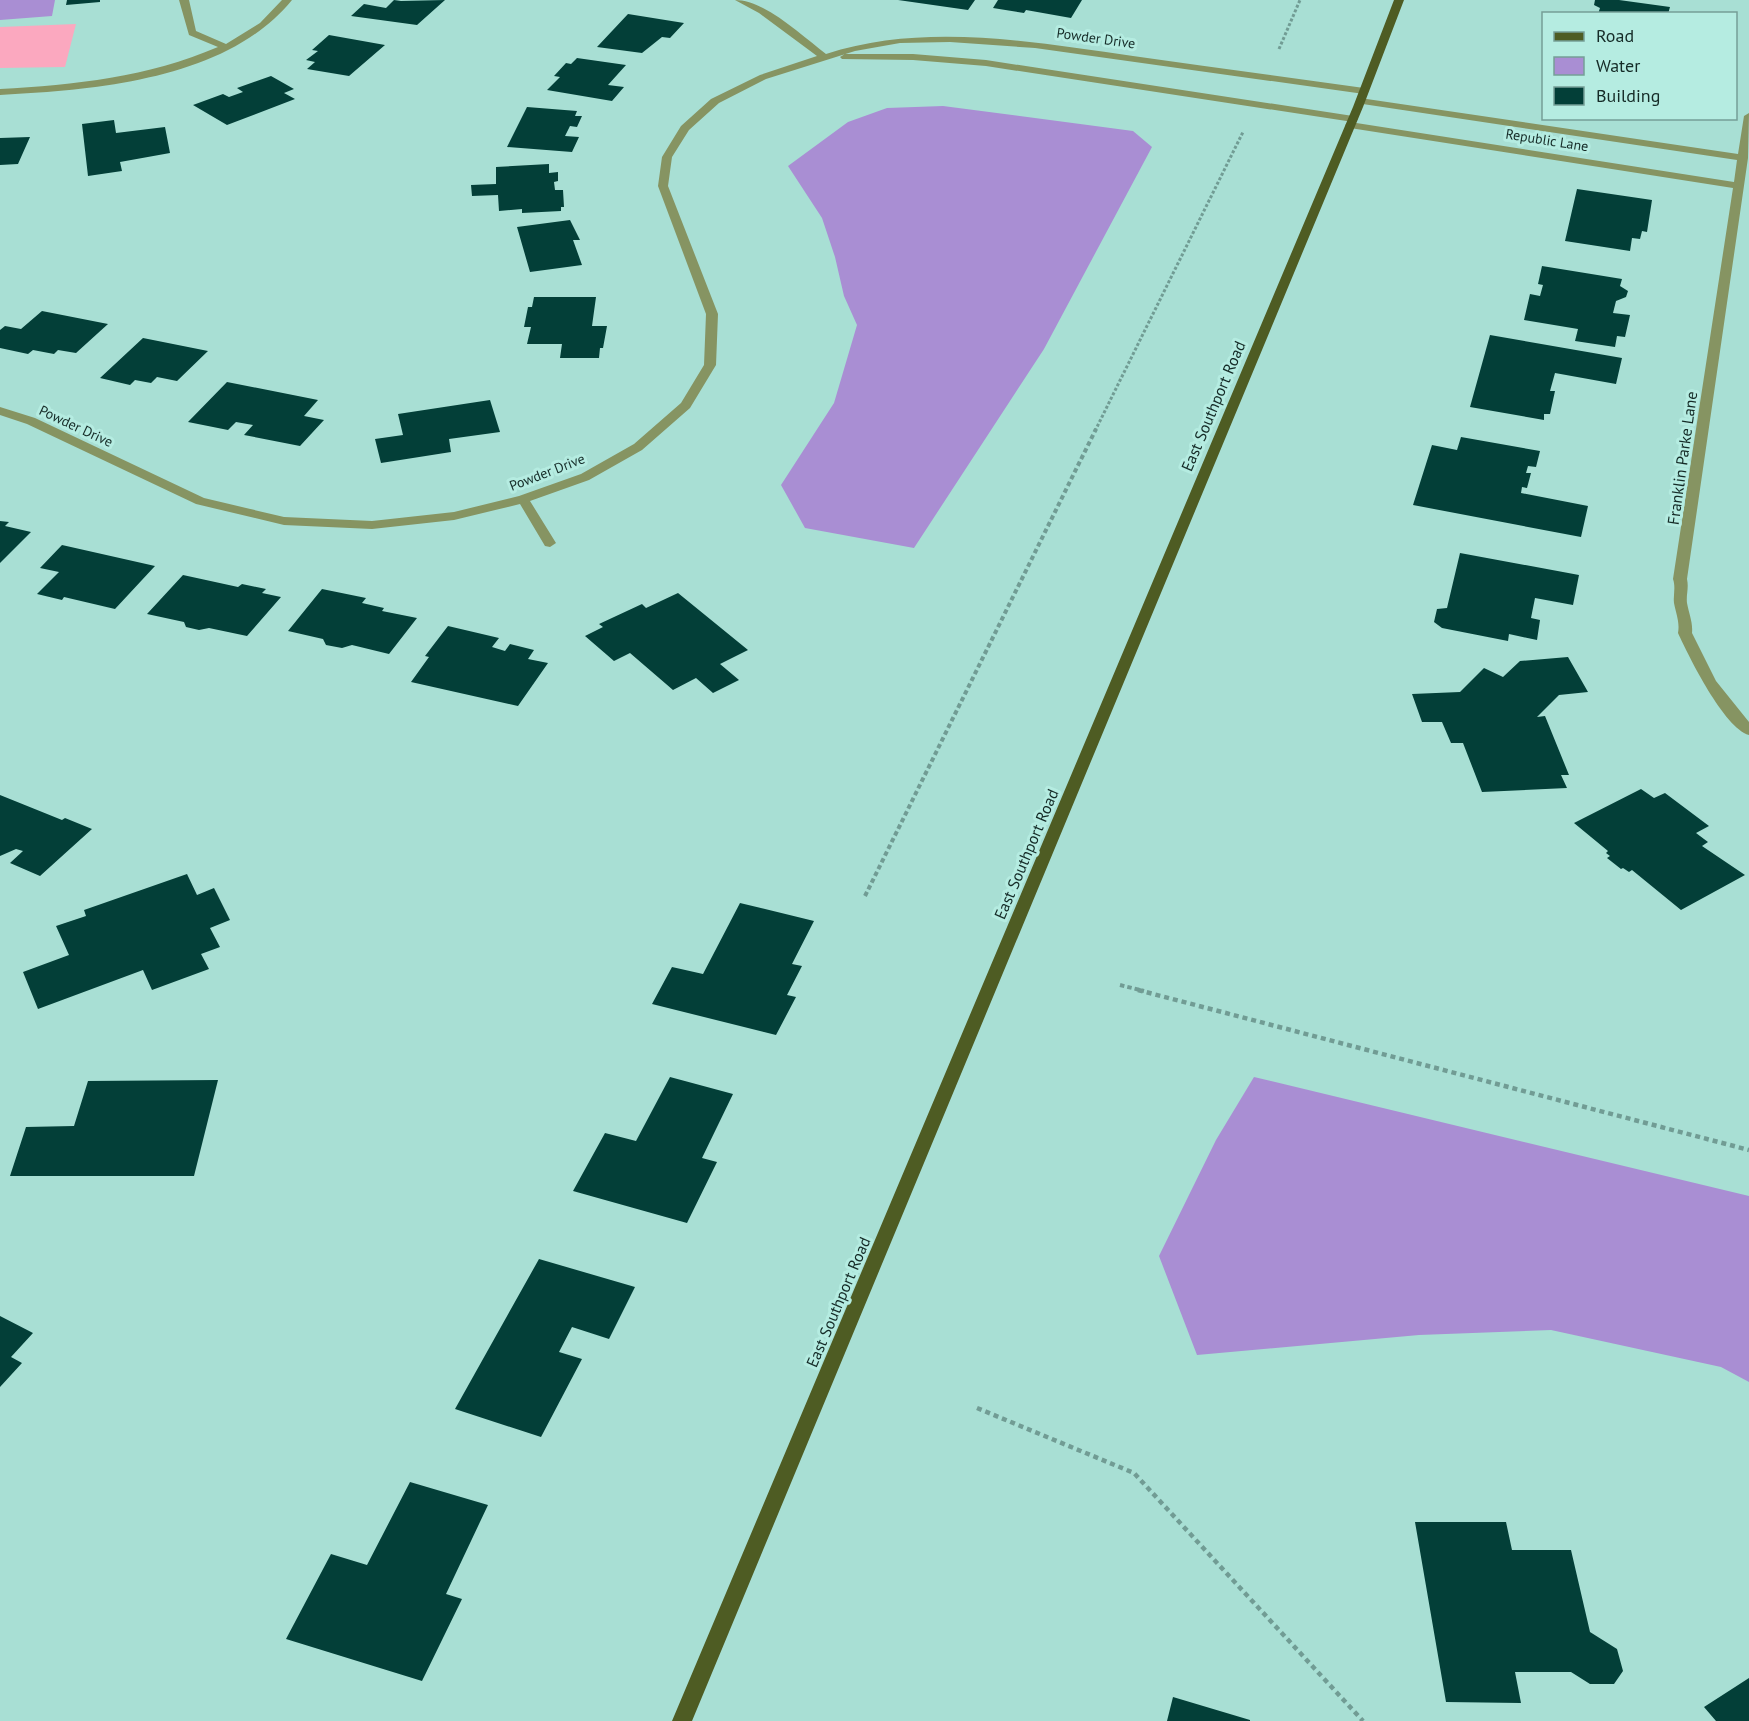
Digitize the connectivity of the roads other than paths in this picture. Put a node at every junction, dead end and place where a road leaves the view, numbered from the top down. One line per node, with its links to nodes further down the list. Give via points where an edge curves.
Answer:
1 (184, 0): 5 (street, via 192,33)
2 (287, 0): 5 (street, via 260,26)
3 (740, 0): 6 (street, via 762,11)
4 (1399, 0): 8 (main road, East Southport Road)
5 (225, 47): 7 (street, via 170,68 95,85)
6 (824, 57): 8 (street, Powder Drive, via 900,40 1035,45 1269,78); 10 (street, Powder Drive, via 913,57 986,63); 14 (street, Powder Drive, via 763,77 715,101 685,128 667,157 663,186 712,314 710,365 686,405 638,447 585,477)
7 (0, 92)
8 (1362, 96): 10 (main road, East Southport Road); 11 (street, Republic Lane)
9 (1749, 116): 11 (street, Franklin Parke Lane)
10 (1351, 122): 12 (street, Republic Lane); 17 (main road, East Southport Road)
11 (1744, 167): 12 (street, Franklin Parke Lane)
12 (1739, 186): 16 (street, Franklin Parke Lane, via 1680,600 1685,633 1696,658 1710,683)
13 (0, 411): 14 (street, Powder Drive, via 31,421 200,501 284,521 372,525 454,516)
14 (522, 500): 15 (street)
15 (550, 543)
16 (1749, 730)
17 (682, 1721)

